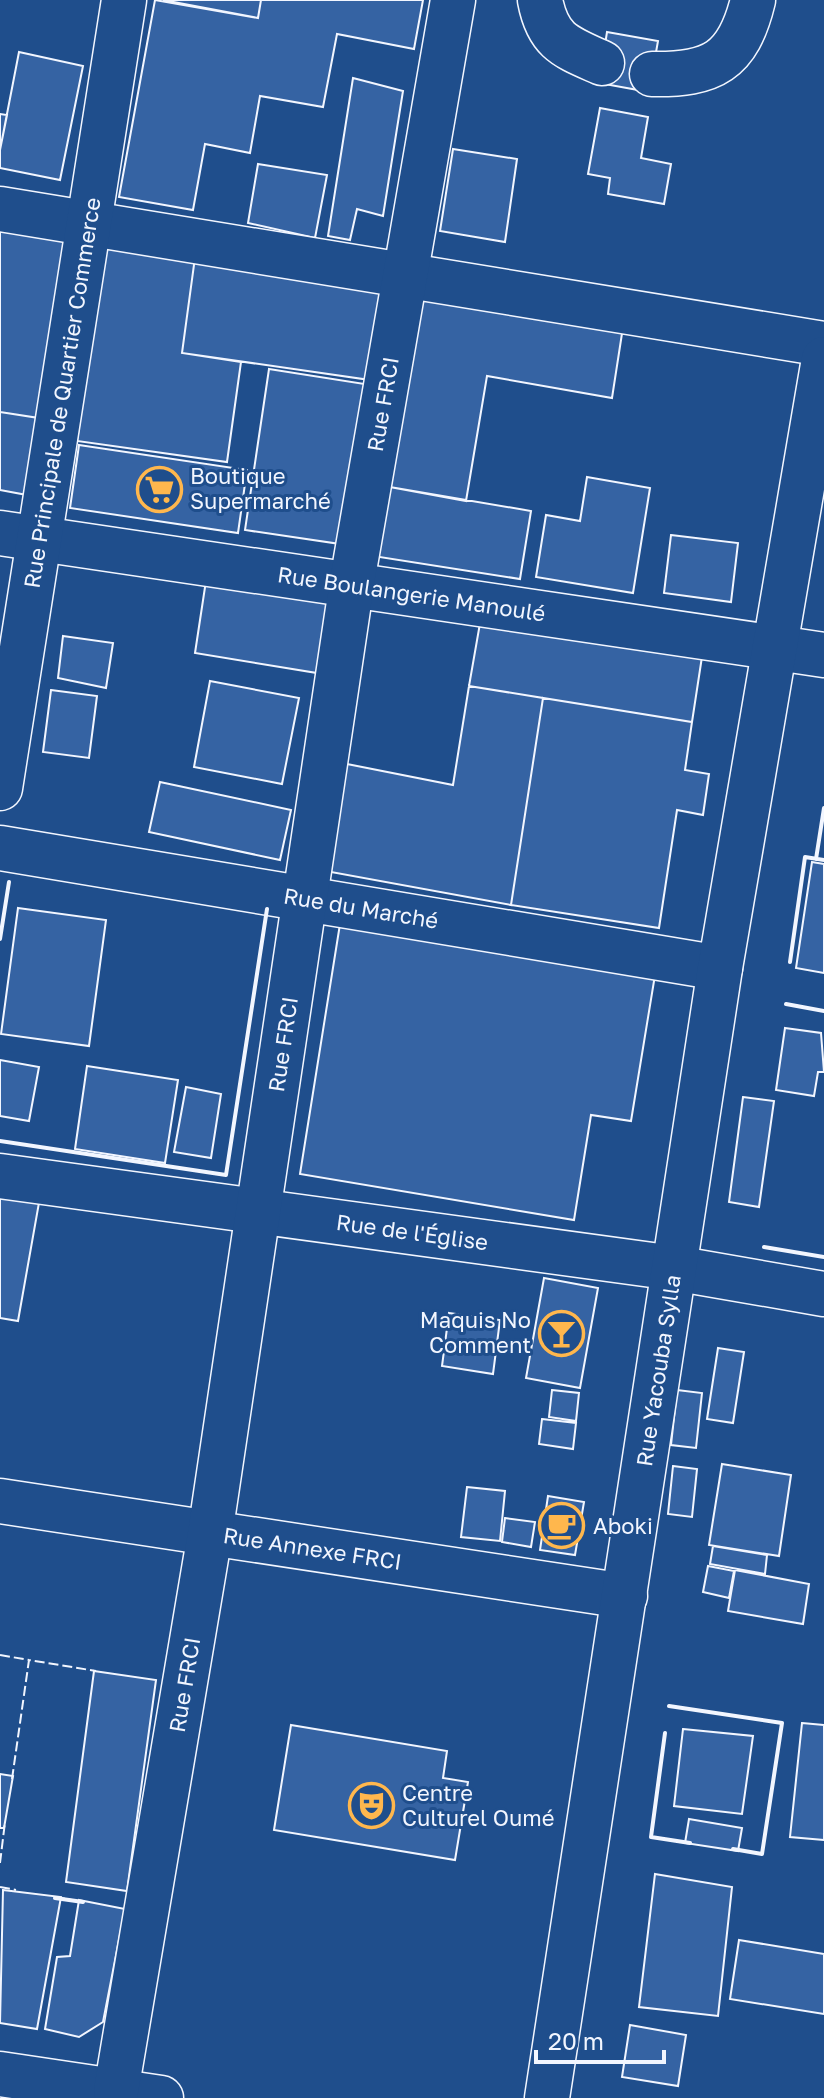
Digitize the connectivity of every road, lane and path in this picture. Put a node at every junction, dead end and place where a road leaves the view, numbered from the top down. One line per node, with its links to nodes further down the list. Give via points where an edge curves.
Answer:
1 (124, 0): 8 (street, Rue Principale de Quartier Commerce)
2 (453, 0): 9 (street, Rue FRCI)
3 (540, 0): 5 (street, via 544,20 560,44)
4 (753, 0): 6 (street, via 740,36 716,65 691,75)
5 (602, 63)
6 (652, 74)
7 (0, 209): 8 (street)
8 (89, 221): 9 (street); 13 (street, Rue Principale de Quartier Commerce)
9 (404, 274): 10 (street); 14 (street, Rue FRCI)
10 (824, 344)
11 (824, 359): 12 (street, Rue Yacouba Sylla)
12 (819, 425): 15 (street, Rue Yacouba Sylla)
13 (19, 536): 14 (street, Rue Boulangerie Manoulé); 17 (street, Rue Principale de Quartier Commerce)
14 (352, 582): 15 (street, Rue Boulangerie Manoulé); 19 (street, Rue FRCI)
15 (773, 645): 16 (street, Rue Boulangerie Manoulé); 20 (street, Rue Yacouba Sylla)
16 (824, 655)
17 (0, 788)
18 (0, 848): 19 (street, Rue du Marché)
19 (307, 900): 20 (street, Rue du Marché); 22 (street, Rue FRCI)
20 (720, 968): 23 (street, Rue Yacouba Sylla)
21 (0, 1176): 22 (street, Rue de l'Église)
22 (260, 1213): 23 (street, Rue de l'Église); 26 (street, Rue FRCI)
23 (674, 1268): 24 (street, Rue de l'Église); 27 (street, Rue Yacouba Sylla)
24 (824, 1294)
25 (0, 1501): 26 (street, Rue Annexe FRCI)
26 (210, 1534): 27 (street, Rue Annexe FRCI); 29 (street, Rue FRCI)
27 (625, 1596): 31 (street, Rue Yacouba Sylla)
28 (0, 2074): 29 (street)
29 (116, 2091): 30 (street)
30 (161, 2098)
31 (547, 2098)

